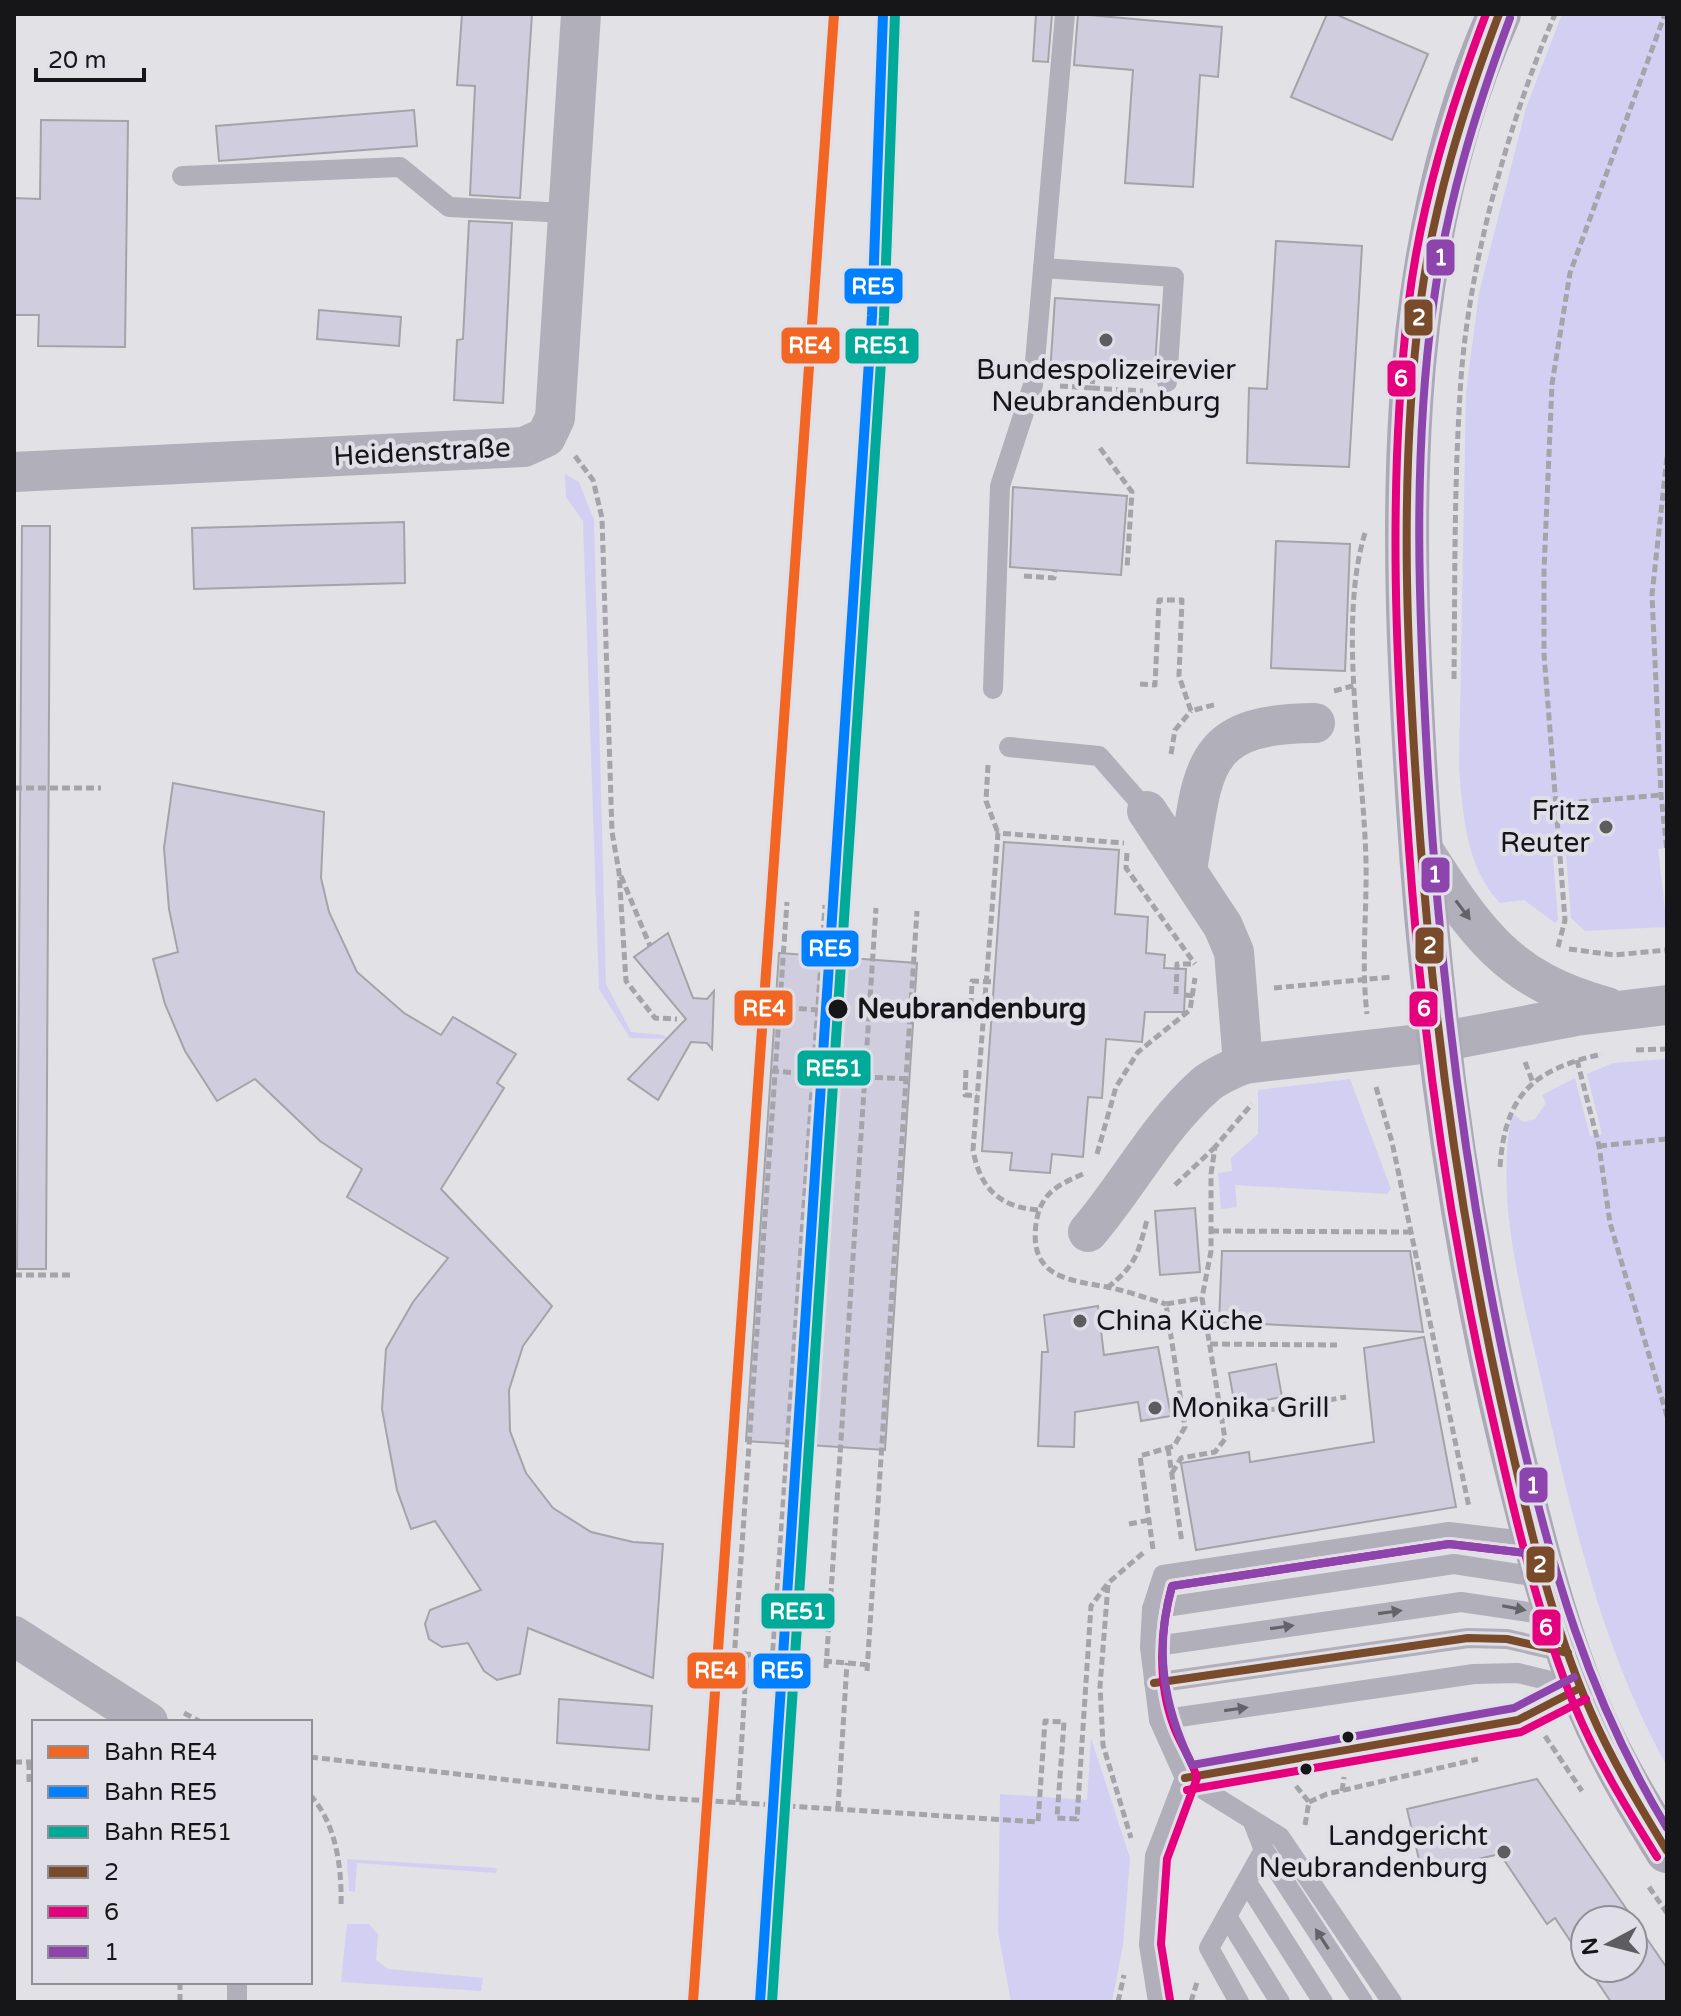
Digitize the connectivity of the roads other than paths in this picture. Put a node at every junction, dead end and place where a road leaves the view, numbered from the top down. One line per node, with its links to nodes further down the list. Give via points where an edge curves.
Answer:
1 (581, 14): 5 (street, Heidenstraße)
2 (1065, 14): 6 (lane)
3 (1499, 14): 13 (main road, via 1448,165 1424,288 1412,388 1408,639)
4 (182, 176): 5 (lane, via 400,167 449,207)
5 (567, 213): 8 (street, Heidenstraße, via 555,418 553,429 536,443)
6 (1043, 268): 7 (lane, via 1174,277); 9 (lane, via 1033,385 1000,486)
7 (1167, 382)
8 (14, 472)
9 (993, 689)
10 (1318, 708): 14 (street, via 1254,727 1220,748 1202,785)
11 (1009, 747): 12 (lane, via 1099,756)
12 (1147, 811): 14 (street)
13 (1420, 845): 16 (street, one-way to 16, via 1501,956 1540,984); 17 (main road)
14 (1187, 870): 18 (street, via 1234,952)
15 (1667, 1005): 16 (street)
16 (1619, 1010): 17 (street)
17 (1439, 1042): 18 (street); 21 (main road, via 1480,1309)
18 (1243, 1064): 19 (street, via 1207,1083 1148,1148 1121,1193)
19 (1088, 1232)
20 (1152, 1609): 21 (lane, via 1454,1564); 21 (lane, via 1163,1575 1449,1532); 23 (lane)
21 (1557, 1615): 23 (lane, one-way to 21, via 1461,1602); 24 (lane, via 1507,1639 1468,1638); 26 (lane, one-way to 21, via 1474,1674 1518,1673); 27 (lane, via 1518,1720); 30 (main road, via 1605,1744)
22 (14, 1636): 25 (street)
23 (1150, 1647): 24 (lane)
24 (1154, 1683): 26 (lane)
25 (145, 1720)
26 (1159, 1720): 27 (lane)
27 (1185, 1778): 28 (lane); 33 (lane, via 1155,1856 1149,1945)
28 (1253, 1822): 29 (lane); 38 (lane, via 1280,1837 1298,1860)
29 (1264, 1850): 31 (lane); 37 (lane, one-way to 29)
30 (1667, 1851)
31 (1248, 1884): 32 (lane); 36 (lane)
32 (1228, 1918): 34 (lane, via 1209,1948); 35 (lane)
33 (1158, 2002)
34 (1239, 2002)
35 (1280, 2002)
36 (1323, 2002)
37 (1363, 2002)
38 (1392, 2002)

